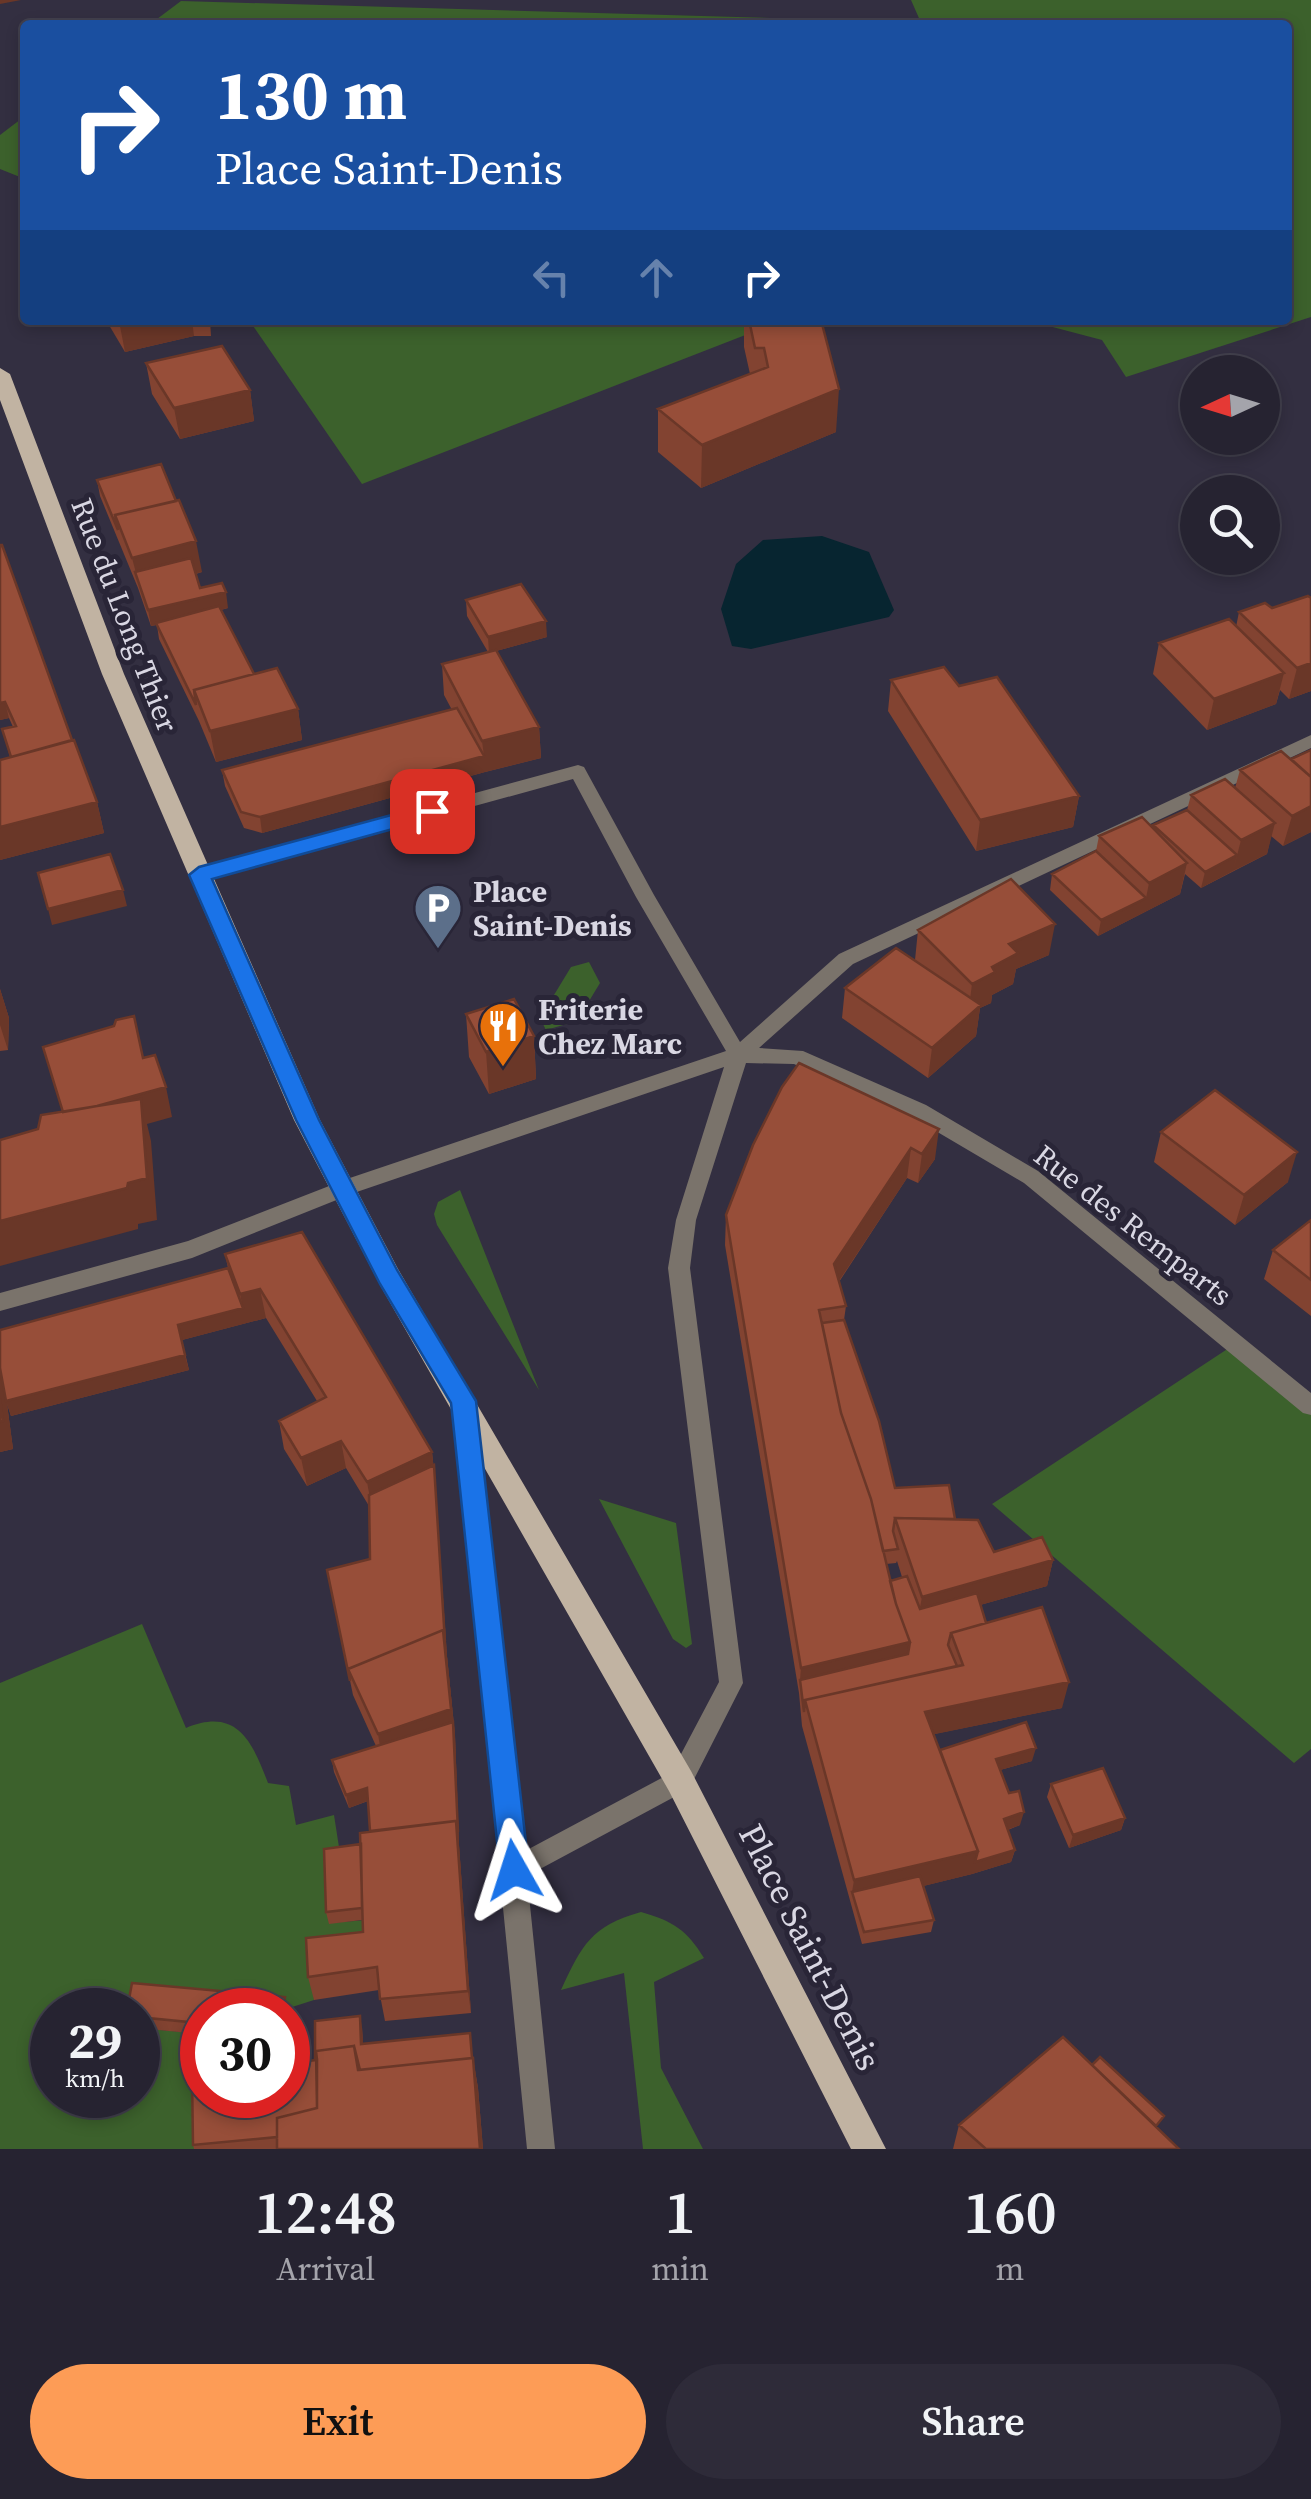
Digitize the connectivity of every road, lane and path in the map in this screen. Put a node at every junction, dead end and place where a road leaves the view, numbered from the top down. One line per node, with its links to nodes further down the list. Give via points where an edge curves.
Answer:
1 (0, 374): 3 (main road, Rue du Long Thier, via 113,674)
2 (1311, 741): 4 (street, via 846,960)
3 (199, 875): 4 (street, via 578,771); 5 (main road, Place Saint-Denis)
4 (738, 1055): 5 (street); 8 (street, Rue des Remparts, via 796,1056 919,1111 1031,1177); 9 (street, via 686,1220 679,1268 731,1683)
5 (342, 1188): 6 (street, via 192,1249); 7 (main road, Place Saint-Denis)
6 (0, 1302)
7 (464, 1401): 9 (main road, Place Saint-Denis); 10 (street, Place Saint-Denis)
8 (1311, 1406)
9 (680, 1781): 10 (street); 12 (main road, Place Saint-Denis)
10 (514, 1870): 11 (street, Place Saint-Denis)
11 (541, 2149)
12 (869, 2149)

